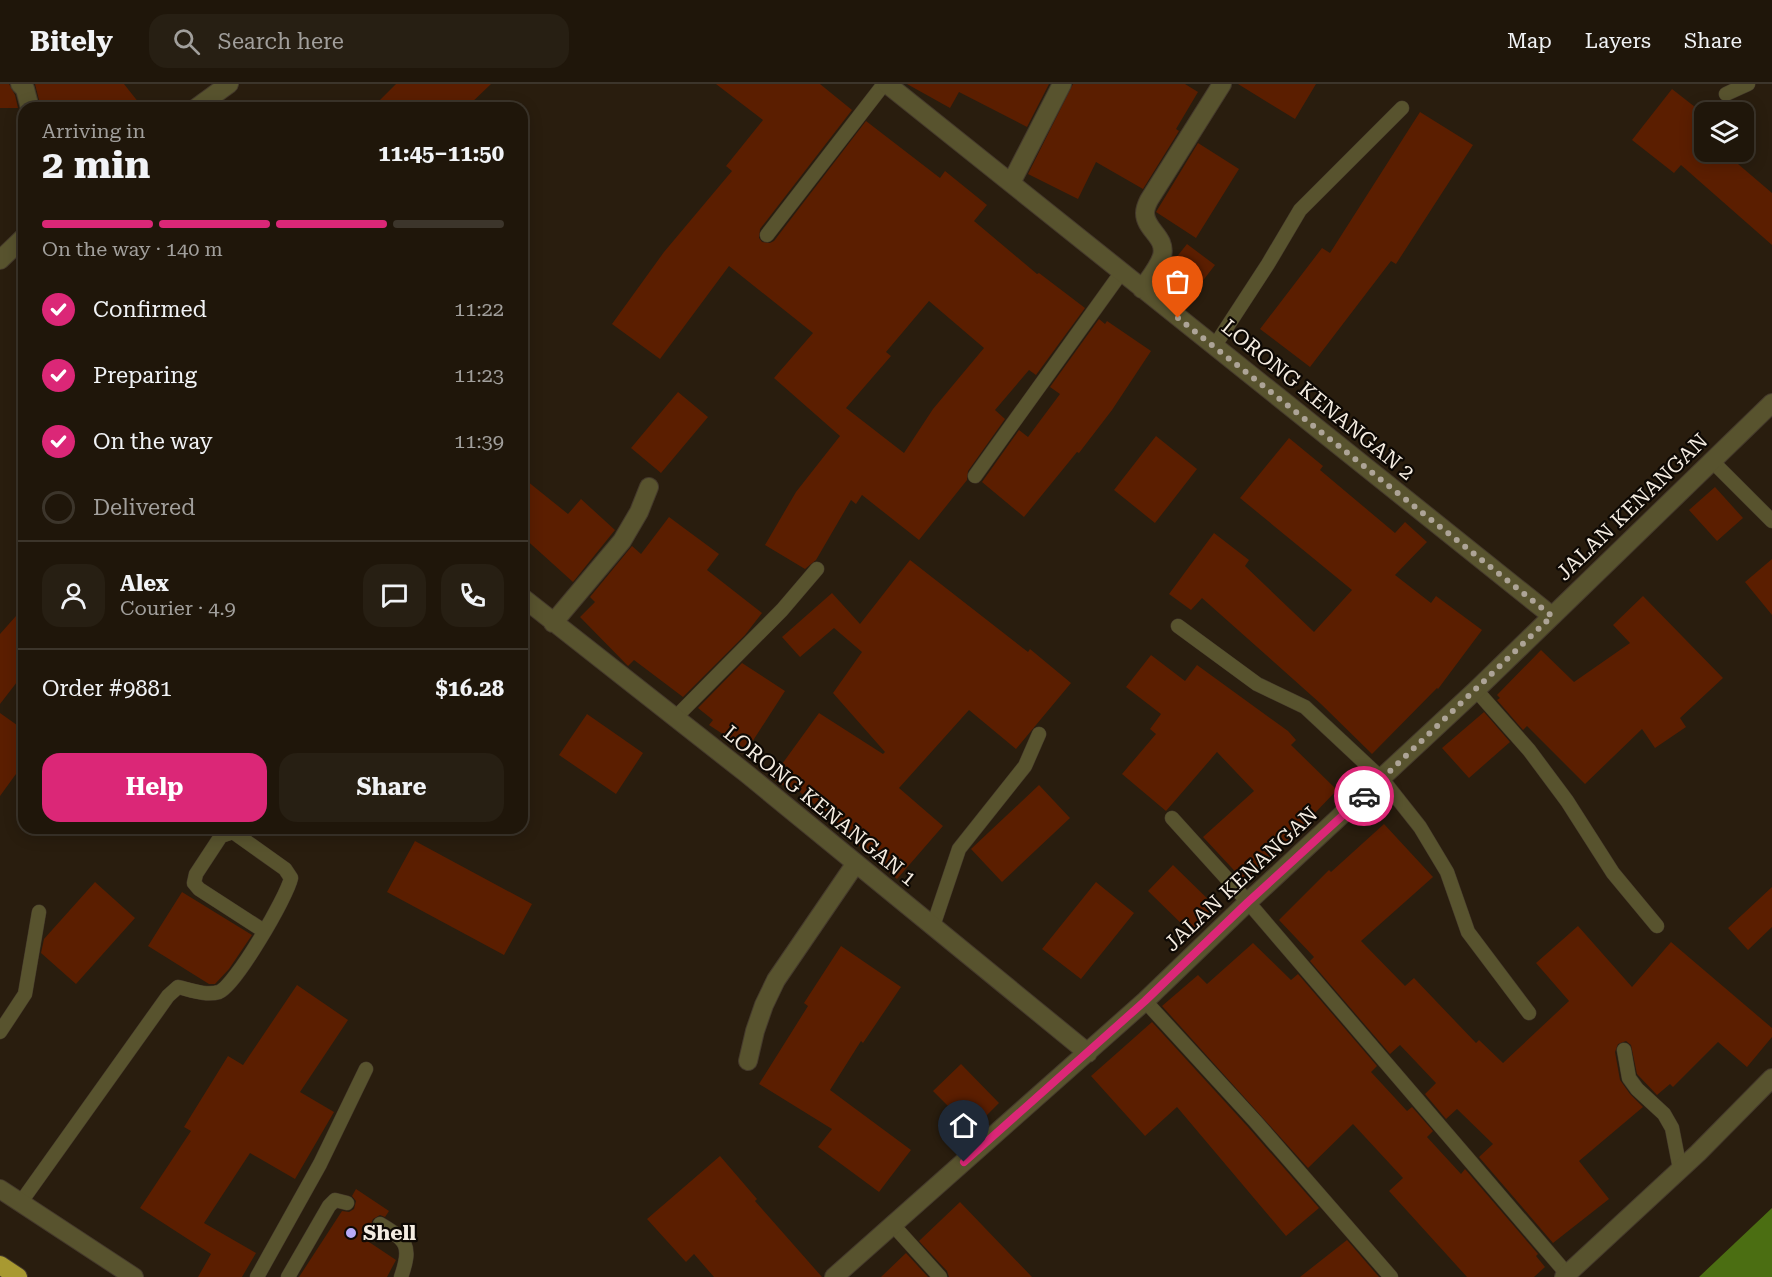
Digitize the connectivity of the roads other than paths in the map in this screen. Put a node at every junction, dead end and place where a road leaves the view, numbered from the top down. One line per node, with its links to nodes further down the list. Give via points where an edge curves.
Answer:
1 (20, 84): 9 (street)
2 (229, 84): 7 (street)
3 (885, 84): 11 (street, LORONG KENANGAN 2); 12 (lane)
4 (1062, 84): 11 (street)
5 (1222, 84): 16 (street, via 1144,212 1146,221 1160,238 1162,257)
6 (1748, 84): 8 (lane)
7 (208, 90)
8 (1726, 94)
9 (28, 102)
10 (1402, 108): 17 (lane, via 1300,210)
11 (1011, 183): 15 (street, LORONG KENANGAN 2)
12 (767, 235)
13 (18, 243): 14 (street)
14 (0, 260)
15 (1121, 273): 16 (street, LORONG KENANGAN 2); 20 (lane)
16 (1142, 289): 17 (street, LORONG KENANGAN 2)
17 (1214, 347): 25 (street, LORONG KENANGAN 2)
18 (1772, 402): 19 (street, JALAN KENANGAN)
19 (1711, 460): 22 (lane); 25 (street, JALAN KENANGAN)
20 (975, 476)
21 (649, 487): 26 (street, via 622,541)
22 (1772, 521)
23 (817, 569): 29 (lane)
24 (528, 602): 26 (street, LORONG KENANGAN 1)
25 (1552, 616): 28 (street, JALAN KENANGAN)
26 (553, 623): 29 (street, LORONG KENANGAN 1)
27 (1178, 626): 31 (lane, via 1257,684 1305,707)
28 (1476, 690): 31 (street, JALAN KENANGAN); 39 (lane, via 1529,750 1613,873)
29 (675, 718): 35 (street, LORONG KENANGAN 1)
30 (1039, 734): 38 (lane, via 1024,766 959,849)
31 (1382, 779): 36 (street, JALAN KENANGAN); 42 (lane, via 1420,826 1447,872 1468,932)
32 (1172, 818): 36 (lane)
33 (226, 834): 40 (lane, via 196,874 194,883)
34 (236, 834): 40 (lane, via 285,869 291,878)
35 (856, 863): 38 (street, LORONG KENANGAN 1); 46 (street, via 776,980 755,1031)
36 (1248, 902): 41 (street, JALAN KENANGAN); 56 (lane)
37 (39, 912): 43 (lane, via 25,994)
38 (933, 926): 45 (street, LORONG KENANGAN 1)
39 (1657, 926)
40 (264, 931): 51 (lane, via 238,974 222,991 208,994 178,987 168,996)
41 (1145, 1001): 45 (street, JALAN KENANGAN); 64 (lane, via 1256,1121)
42 (1529, 1013)
43 (0, 1032)
44 (1624, 1050): 49 (lane, via 1629,1078 1664,1114 1672,1128)
45 (1088, 1053): 54 (street, JALAN KENANGAN)
46 (748, 1061)
47 (366, 1069): 59 (lane, via 320,1164)
48 (1772, 1078): 49 (street)
49 (1680, 1169): 56 (street)
50 (0, 1189): 51 (street)
51 (21, 1202): 58 (street)
52 (347, 1203): 60 (lane, via 335,1200 329,1206)
53 (381, 1224): 61 (lane, via 407,1247)
54 (893, 1225): 62 (street, JALAN KENANGAN); 63 (lane)
55 (0, 1265): 57 (highway)
56 (1565, 1275)
57 (18, 1277)
58 (134, 1277)
59 (257, 1277)
60 (288, 1277)
61 (401, 1277)
62 (834, 1277)
63 (940, 1277)
64 (1391, 1277)

